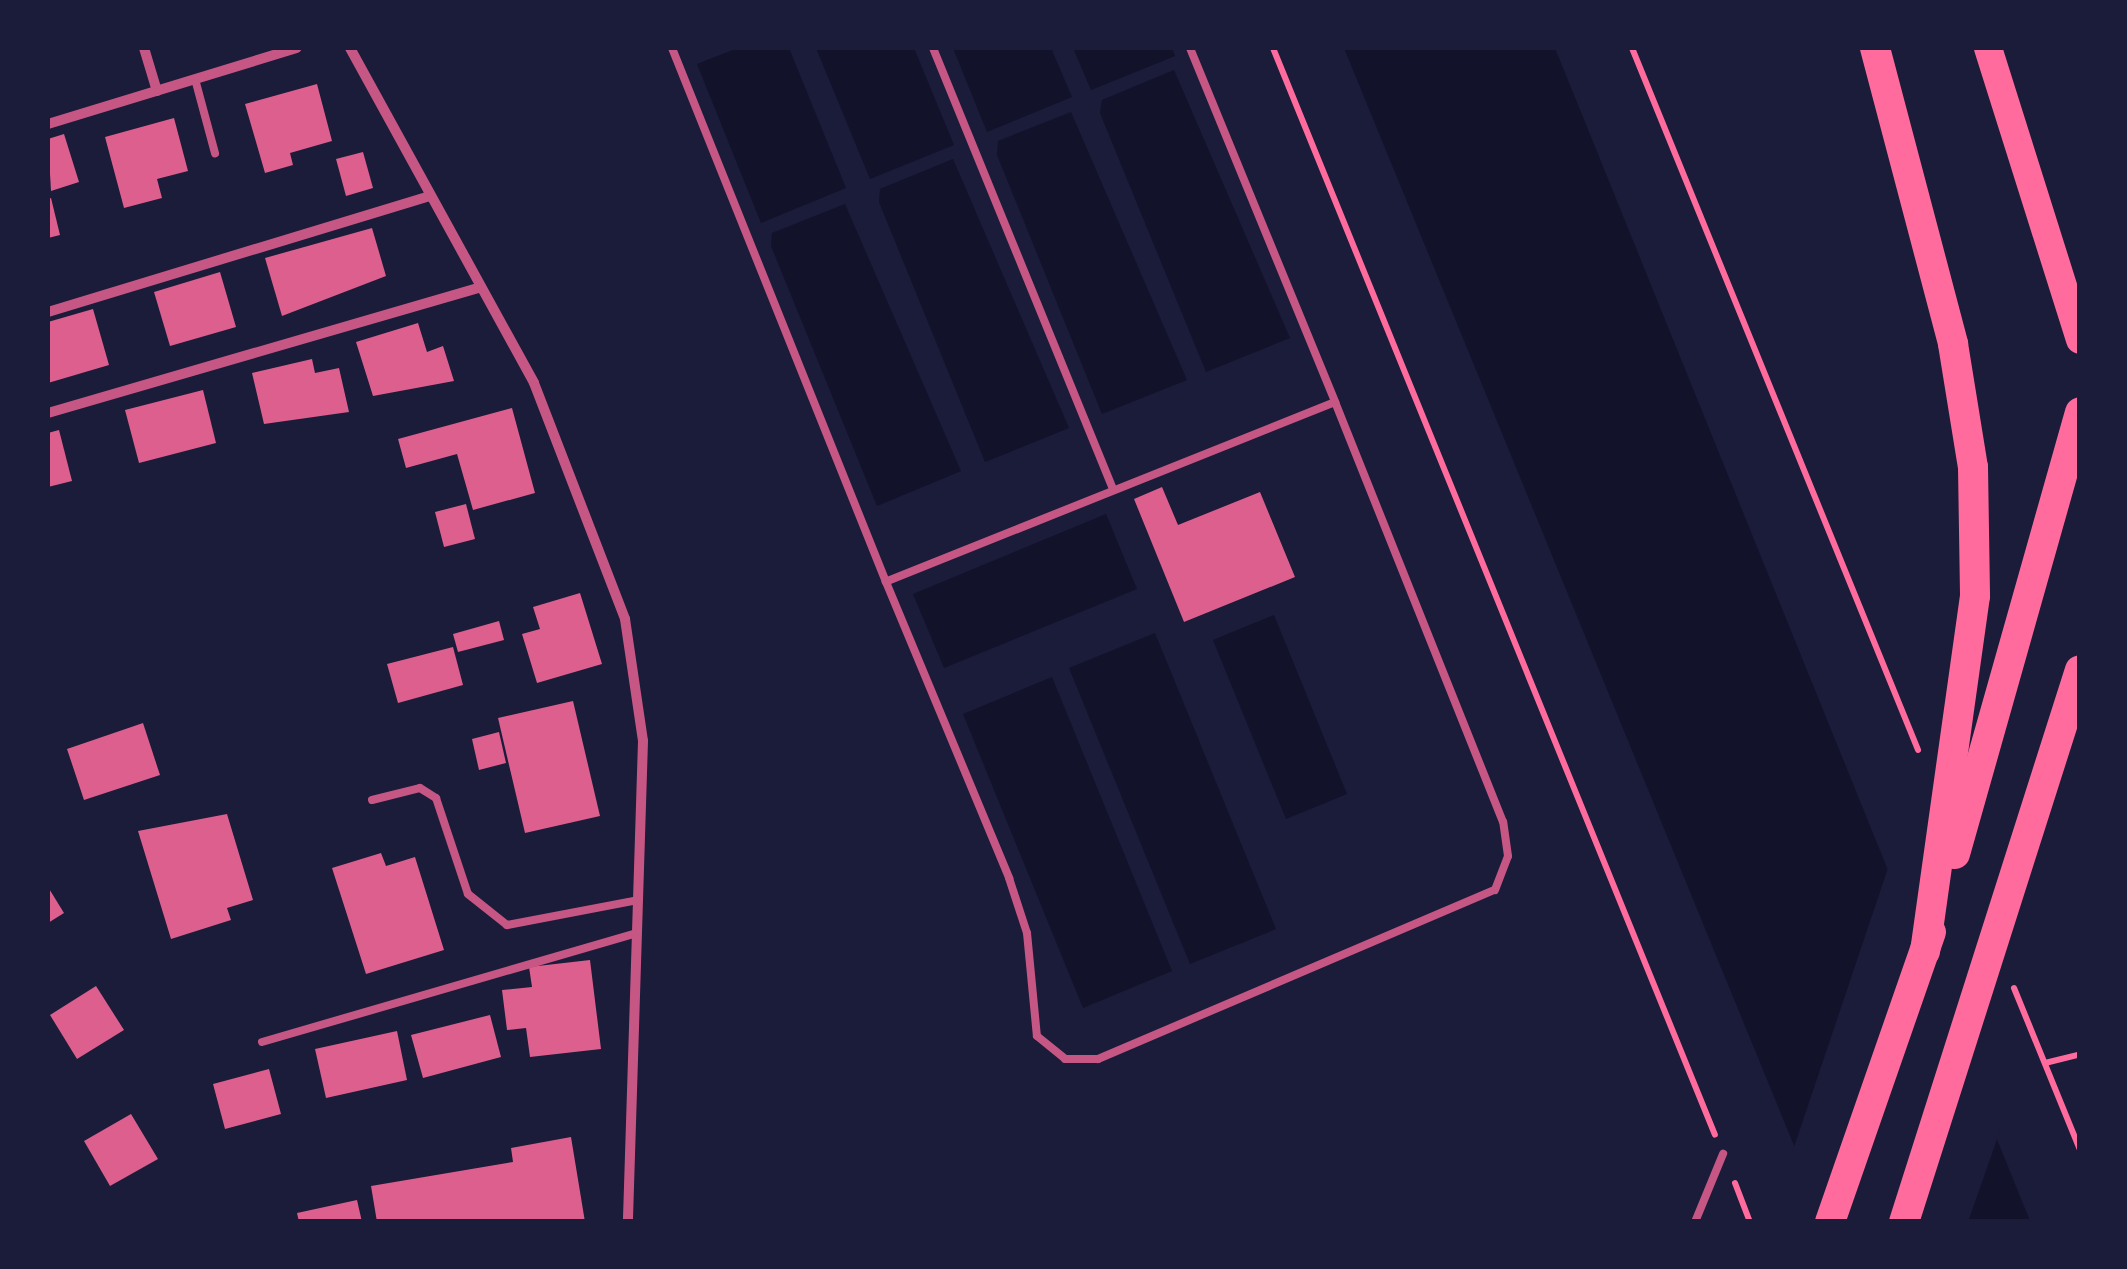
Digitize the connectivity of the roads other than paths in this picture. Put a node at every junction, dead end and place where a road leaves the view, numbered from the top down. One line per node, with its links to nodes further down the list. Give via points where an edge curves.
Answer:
1 (144, 48): 11 (street)
2 (297, 48): 10 (street)
3 (350, 48): 14 (street)
4 (687, 48): 9 (lane)
5 (933, 48): 21 (lane)
6 (1190, 48): 18 (lane)
7 (1875, 48): 27 (highway, via 1966,407 1976,564)
8 (1988, 48): 17 (highway)
9 (673, 50): 22 (lane)
10 (195, 79): 11 (street); 13 (lane)
11 (157, 90): 12 (street)
12 (48, 124)
13 (215, 153)
14 (431, 196): 15 (street); 16 (street)
15 (481, 287): 20 (street); 25 (street, via 567,457 625,619 644,741)
16 (48, 312)
17 (2080, 340)
18 (1334, 402): 21 (lane); 22 (lane, via 1503,822 1502,873 1495,890 1465,910 1098,1059 1065,1059 1037,1036 1027,932)
19 (2080, 412): 27 (highway)
20 (48, 413)
21 (1114, 488): 22 (lane)
22 (886, 582)
23 (2080, 670): 33 (highway, via 2026,858)
24 (372, 800): 25 (lane, via 420,788 436,798 468,894 507,925)
25 (638, 900): 26 (street)
26 (636, 933): 28 (lane); 30 (street)
27 (1925, 951): 32 (highway)
28 (262, 1042)
29 (1723, 1154): 31 (lane)
30 (628, 1222)
31 (1695, 1222)
32 (1830, 1222)
33 (1904, 1222)

